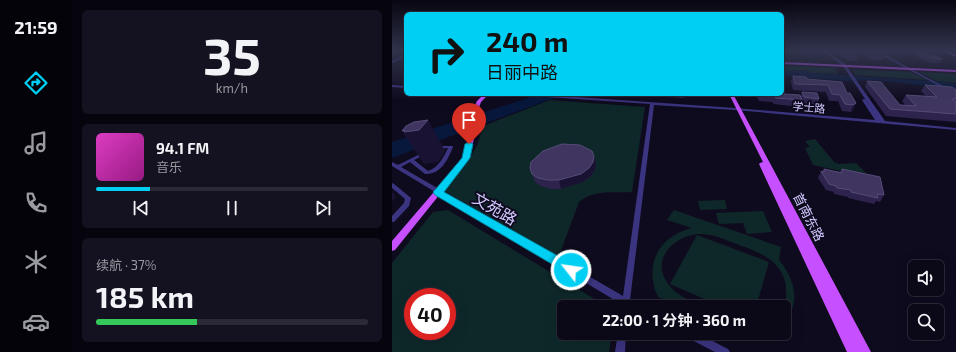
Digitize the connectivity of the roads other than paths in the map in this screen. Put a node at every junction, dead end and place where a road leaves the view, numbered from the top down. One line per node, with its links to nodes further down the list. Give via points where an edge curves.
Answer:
1 (843, 67): 15 (street)
2 (873, 67): 4 (main road)
3 (905, 67): 4 (street)
4 (908, 69): 5 (main road); 8 (street)
5 (956, 71)
6 (392, 86): 7 (street)
7 (404, 87)
8 (956, 94)
9 (485, 96): 21 (main road, via 479,101 474,114 466,158)
10 (547, 96): 13 (street, 学士路)
11 (729, 96): 14 (main road, 首南东路)
12 (732, 96): 14 (main road, 首南东路)
13 (652, 103): 14 (street, 学士路); 25 (street)
14 (737, 109): 15 (street, 学士路); 30 (main road, 首南东路); 31 (main road, 首南东路)
15 (880, 122): 16 (street, 学士路)
16 (956, 129)
17 (412, 161): 17 (street, via 430,150 451,147 435,172 428,173); 19 (street)
18 (392, 164): 19 (street, 文苑路)
19 (398, 167): 21 (street, 文苑路)
20 (392, 185): 22 (street, via 408,198 407,204)
21 (438, 192): 23 (main road); 24 (street, 文苑路)
22 (392, 220)
23 (392, 247)
24 (618, 300)
25 (626, 300)
26 (621, 340): 28 (street)
27 (701, 340): 29 (street)
28 (620, 352)
29 (724, 352)
30 (853, 352)
31 (864, 352)

